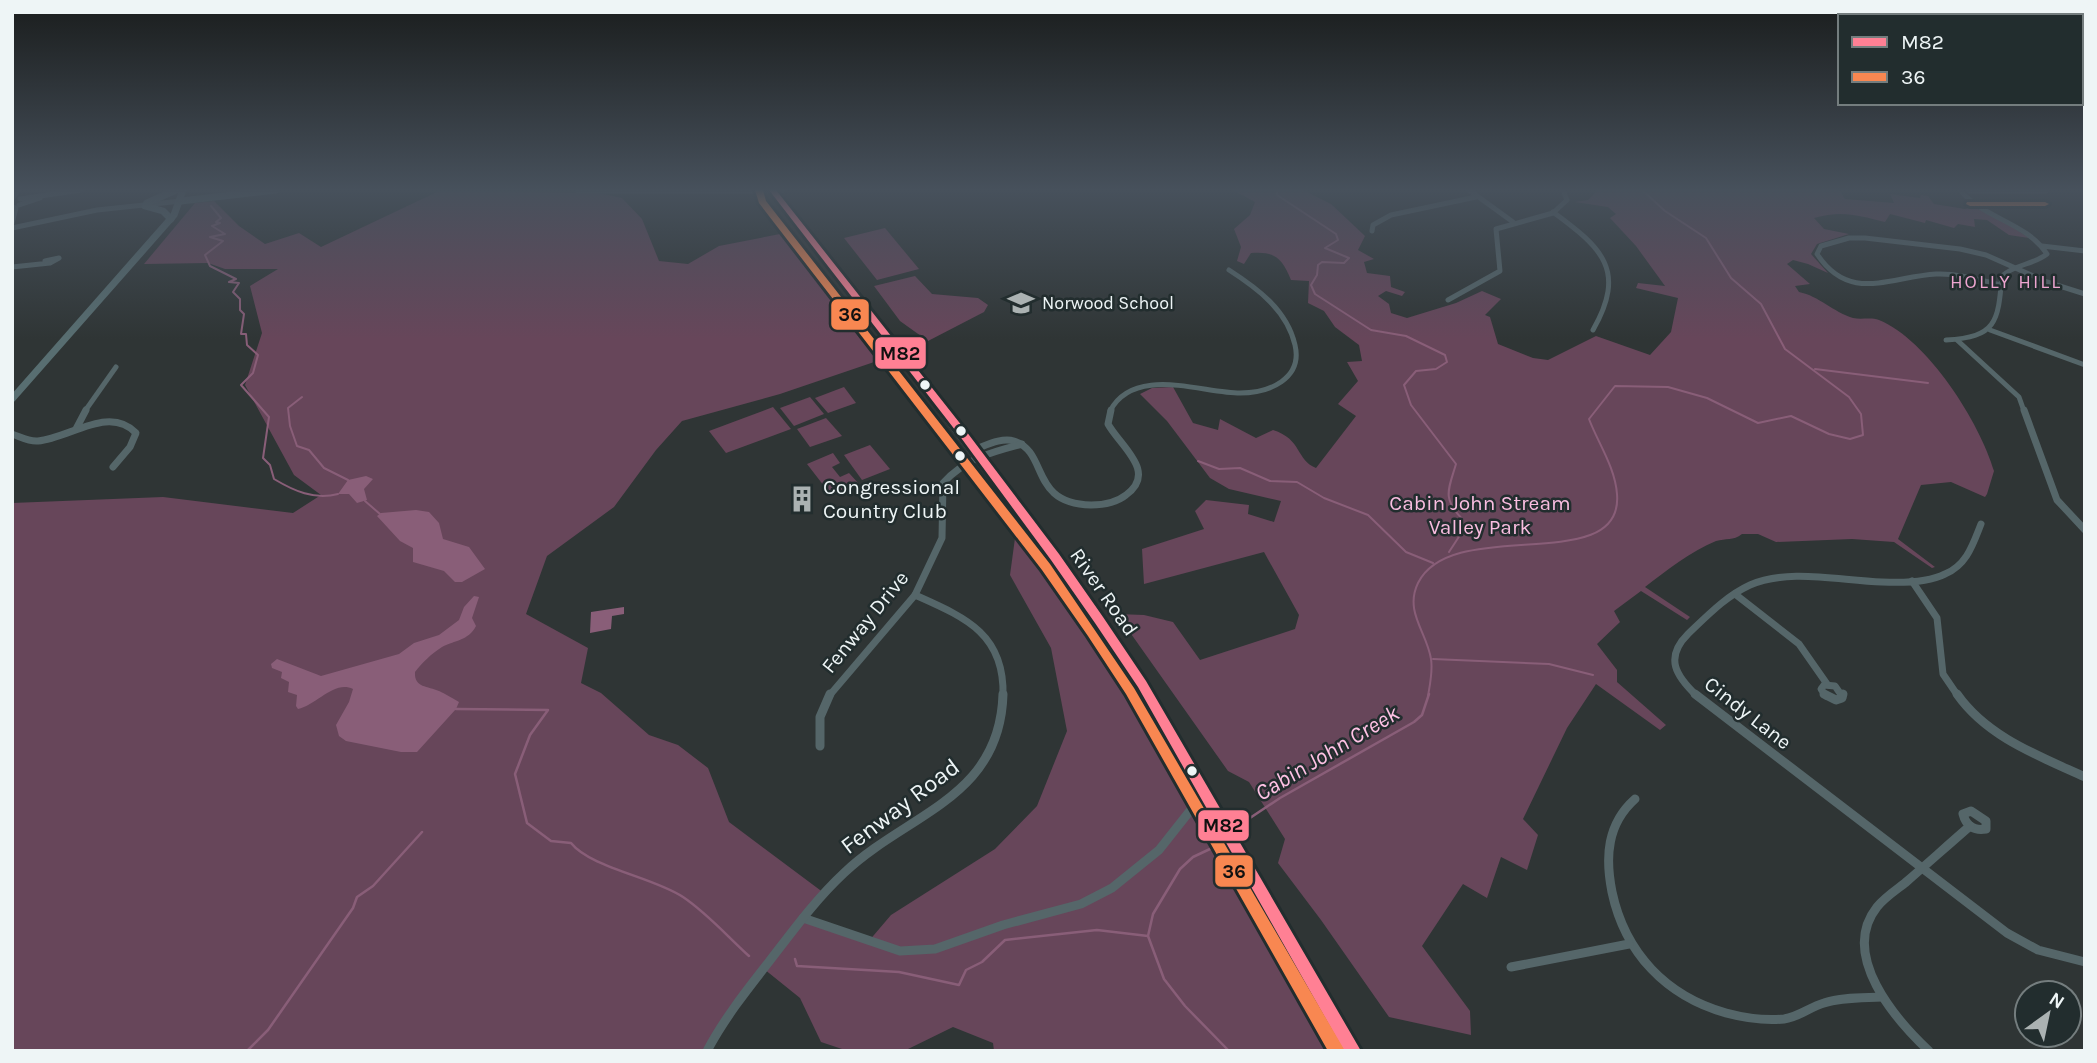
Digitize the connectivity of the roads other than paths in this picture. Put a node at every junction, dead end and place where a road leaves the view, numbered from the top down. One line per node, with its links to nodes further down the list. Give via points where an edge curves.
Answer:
1 (154, 240): 23 (main road)
2 (812, 240): 26 (main road, River Road)
3 (1496, 240): 16 (street, via 1500,271)
4 (1589, 240): 17 (street, via 1606,261 1609,296)
5 (1843, 240): 14 (street, via 1826,244 1817,254 1836,274 1869,285 1949,274)
6 (1878, 240): 12 (street, via 1974,251)
7 (2034, 240): 8 (street)
8 (2042, 246): 9 (street); 12 (street, via 2047,254 2043,258)
9 (2085, 251)
10 (45, 261): 11 (street)
11 (12, 267)
12 (2014, 267): 14 (street, via 2002,276); 15 (street)
13 (1229, 270): 26 (street, via 1259,291 1281,315 1295,345 1296,364 1287,378 1251,393 1163,385 1125,396 1111,410 1110,431 1138,468 1138,481 1130,492 1113,503 1078,505 1063,500 1043,483 1022,444)
14 (2001, 285): 18 (street, via 1999,317)
15 (2085, 294)
16 (1448, 300)
17 (1593, 330)
18 (1990, 330): 20 (street); 21 (street)
19 (1946, 340): 20 (street)
20 (1956, 340): 29 (street, via 2020,397 2057,500)
21 (2085, 365)
22 (116, 367): 24 (street)
23 (12, 399)
24 (76, 429): 25 (street, via 40,441); 27 (street, via 108,422 133,428 134,440)
25 (12, 434)
26 (976, 453): 32 (street, Fenway Drive, via 943,484 942,538); 37 (main road, River Road, via 1104,625)
27 (113, 467)
28 (1980, 524): 30 (street, Cindy Lane, via 1961,565 1942,576)
29 (2085, 530)
30 (1912, 581): 31 (street, Cindy Lane, via 1783,578 1750,585); 35 (street, via 1937,618 1943,674 1968,710 2008,741)
31 (1735, 594): 33 (street, via 1797,640); 39 (street, Cindy Lane, via 1677,645 1678,676 1711,708)
32 (915, 595): 34 (street, Fenway Drive, via 831,692 820,717); 40 (street, Fenway Road, via 965,619 994,647 1002,671 1000,724 988,756 966,784 849,869)
33 (1827, 684)
34 (820, 746)
35 (2085, 778)
36 (1635, 799): 41 (street, via 1617,816 1609,855 1614,902)
37 (1209, 801): 40 (street, via 1193,807 1158,850 1112,888 1081,904 935,949 900,951); 46 (main road, River Road)
38 (1970, 827): 39 (street)
39 (1921, 868): 42 (street, Cindy Lane, via 2023,943); 44 (street, via 1876,908 1867,924 1866,957)
40 (803, 918): 45 (street, Fenway Road)
41 (1629, 944): 43 (street); 44 (street, via 1668,988 1716,1012 1770,1020 1789,1018 1829,1002)
42 (2085, 962)
43 (1511, 968)
44 (1882, 996): 47 (street)
45 (707, 1051)
46 (1353, 1051)
47 (1929, 1051)

